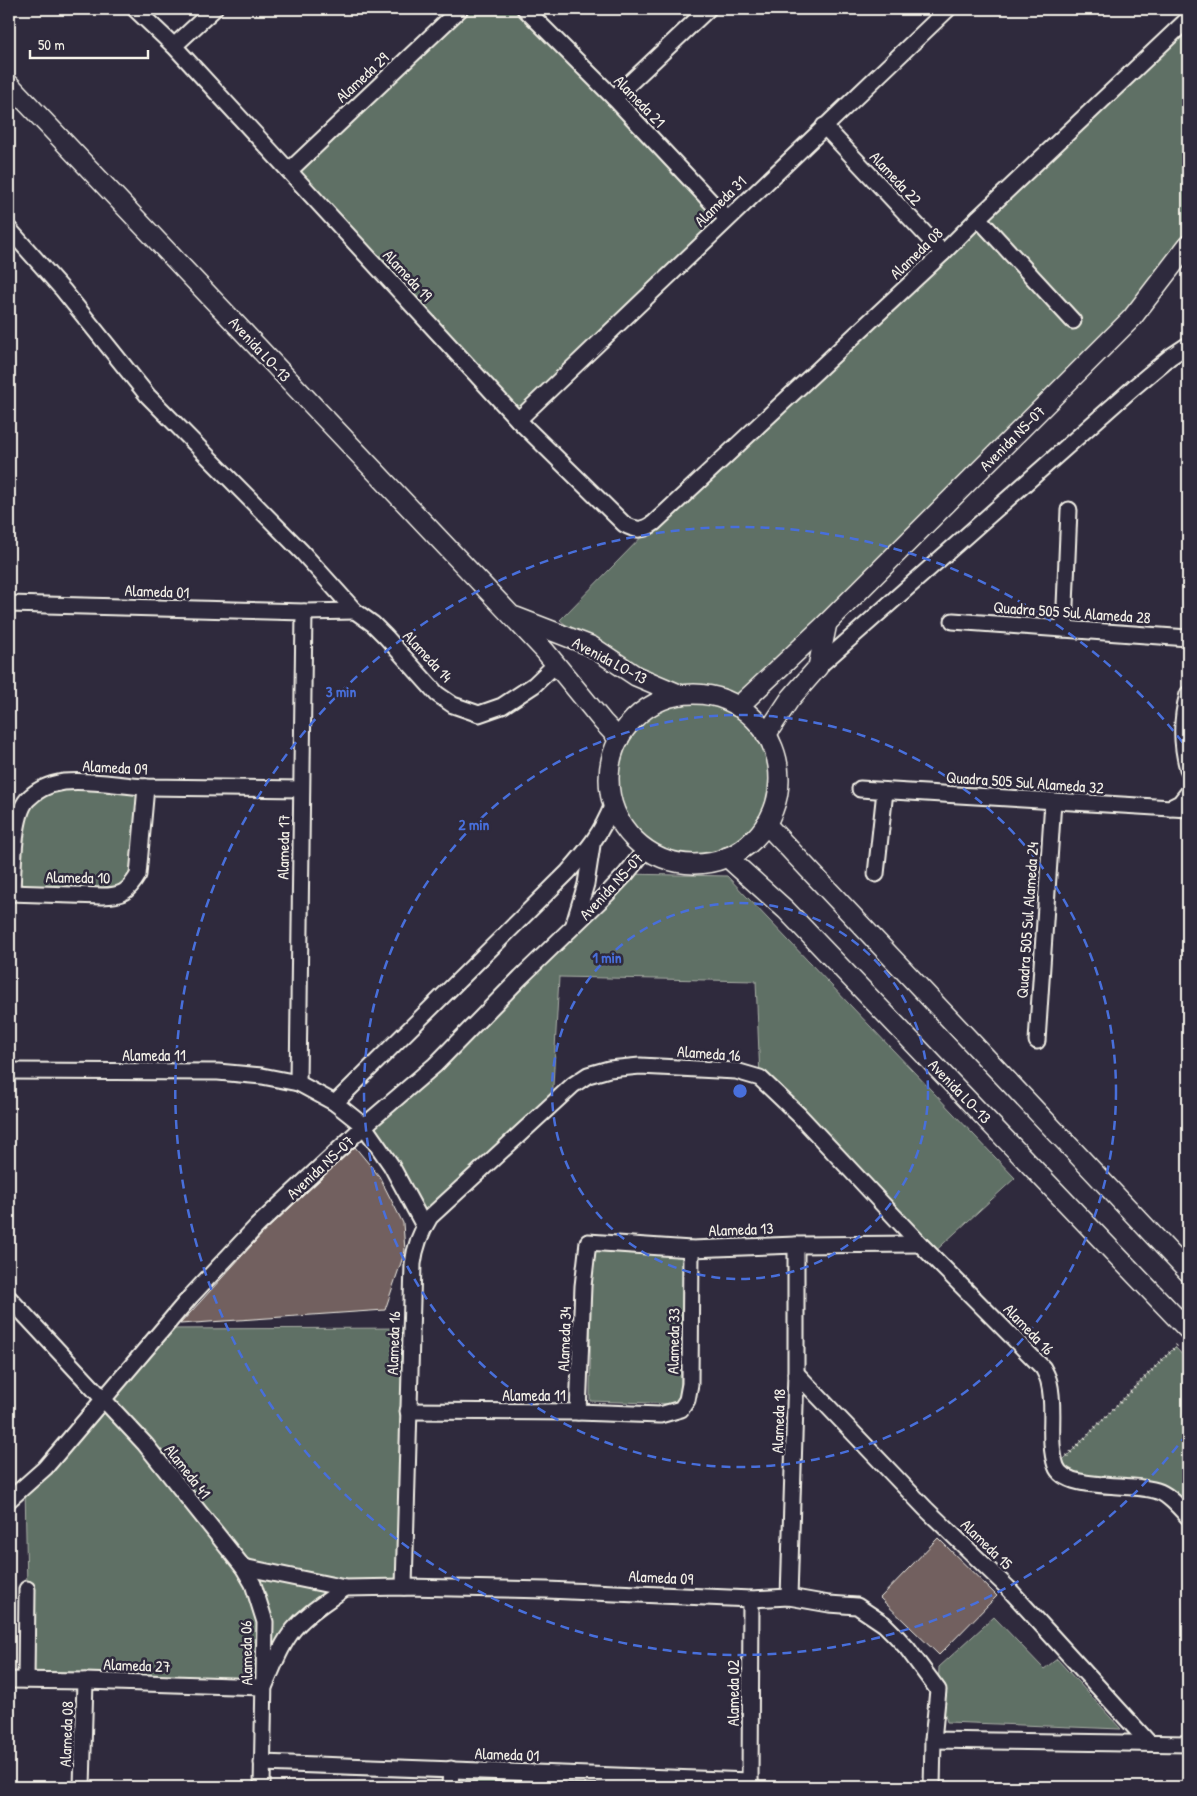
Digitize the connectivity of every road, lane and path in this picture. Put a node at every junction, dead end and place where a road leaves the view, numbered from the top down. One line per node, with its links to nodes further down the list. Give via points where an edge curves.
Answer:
1 (136, 9): 8 (street, Alameda 19)
2 (214, 9): 8 (street)
3 (460, 9): 12 (street, Alameda 29)
4 (525, 9): 10 (street, Alameda 21)
5 (708, 9): 10 (street)
6 (948, 9): 11 (street, Alameda 31)
7 (1188, 19): 13 (street, Alameda 08)
8 (174, 46): 12 (street, Alameda 19)
9 (9, 84): 26 (street, Avenida LO-13)
10 (614, 98): 14 (street, Alameda 21)
11 (824, 126): 14 (street, Alameda 31); 17 (street, Alameda 22)
12 (289, 171): 20 (street, Alameda 19)
13 (978, 218): 17 (street, Alameda 08); 18 (street)
14 (727, 219): 20 (street, Alameda 31)
15 (9, 229): 24 (street, Alameda 14, via 148,396 302,552)
16 (1188, 245): 28 (street, Avenida NS-07, via 1132,318)
17 (943, 253): 22 (street, Alameda 08)
18 (1073, 321)
19 (1188, 345): 32 (street, via 1133,388)
20 (518, 420): 22 (street, Alameda 19, via 632,529 649,527)
21 (1069, 510): 29 (street)
22 (667, 511)
23 (9, 604): 25 (street, Alameda 01)
24 (355, 611): 25 (street, Alameda 01); 31 (street, Alameda 14, via 374,624 437,694 453,705 479,714 502,706 534,685)
25 (304, 612): 40 (street, Alameda 17)
26 (510, 615): 31 (street, Avenida LO-13); 34 (street, Avenida LO-13, via 591,646 636,676)
27 (953, 621): 29 (street, Quadra 505 Sul Alameda 28)
28 (827, 623): 32 (street); 35 (street, Avenida NS-07)
29 (1064, 629): 30 (street, Quadra 505 Sul Alameda 28)
30 (1185, 640)
31 (556, 664): 37 (street, Avenida LO-13)
32 (818, 667): 36 (street, via 790,699)
33 (1188, 694): 38 (street, via 1183,727)
34 (681, 695): 35 (street, via 701,694 720,698); 37 (street, via 648,707 634,718)
35 (738, 707): 36 (street, via 754,719)
36 (766, 735): 48 (street, via 776,756 779,779 776,802)
37 (619, 739): 45 (street, via 610,766 609,786)
38 (1188, 769)
39 (146, 787): 40 (street, Alameda 09); 53 (street, Alameda 09, via 64,782 39,790 27,800 18,820); 53 (street, Alameda 10, via 138,875 123,893 102,896)
40 (301, 789): 57 (street, Alameda 17)
41 (860, 789): 42 (street, Quadra 505 Sul Alameda 32)
42 (885, 791): 44 (street, Quadra 505 Sul Alameda 32); 52 (street)
43 (1188, 793): 46 (street, via 1180,803)
44 (1053, 801): 46 (street, Quadra 505 Sul Alameda 32); 55 (street, Quadra 505 Sul Alameda 24)
45 (613, 804): 49 (street); 50 (street, via 620,821)
46 (1170, 808): 47 (street, Quadra 505 Sul Alameda 32)
47 (1188, 809)
48 (766, 824): 51 (street, via 756,838); 65 (street)
49 (592, 845): 54 (street, via 586,884); 58 (street)
50 (646, 849): 51 (street, via 672,861 700,864); 54 (street, Avenida NS-07)
51 (727, 857): 67 (street, Avenida LO-13, via 786,910)
52 (876, 874)
53 (10, 893)
54 (574, 926): 59 (street, Avenida NS-07, via 436,1065)
55 (1037, 1041)
56 (9, 1071): 57 (street, Alameda 11, via 218,1072)
57 (298, 1083): 58 (street, Alameda 11)
58 (335, 1103): 59 (street, Alameda 11)
59 (364, 1126): 60 (street, Alameda 11, via 391,1165); 69 (street, Avenida NS-07, via 244,1240 191,1296)
60 (424, 1226): 61 (street, Alameda 16, via 442,1205 573,1085 588,1075 609,1069 640,1066 736,1071 760,1078); 70 (street, Alameda 16, via 414,1250)
61 (920, 1244): 62 (street, Alameda 13); 73 (street, Alameda 16, via 1043,1368 1049,1381)
62 (796, 1245): 63 (street, Alameda 13); 68 (street, Alameda 18)
63 (690, 1249): 64 (street, Alameda 13, via 588,1242); 72 (street, Alameda 33, via 688,1393 681,1409)
64 (585, 1267): 71 (street, Alameda 34)
65 (1188, 1272)
66 (9, 1298): 69 (street)
67 (1185, 1335): 73 (path)
68 (796, 1374): 82 (street, Alameda 18); 89 (street, Alameda 15, via 926,1509 1008,1588)
69 (104, 1399): 74 (street, Avenida NS-07, via 50,1462); 78 (street, Alameda 41, via 148,1448)
70 (408, 1411): 71 (street, Alameda 11); 79 (street, Alameda 16)
71 (578, 1412): 72 (street, Alameda 11)
72 (660, 1415)
73 (1056, 1467): 77 (street, via 1064,1477 1077,1482 1159,1492)
74 (25, 1485): 75 (street); 76 (street, Avenida NS-07)
75 (9, 1486)
76 (9, 1500)
77 (1188, 1517)
78 (243, 1567): 81 (street); 87 (street, Alameda 06, via 253,1584 265,1622)
79 (404, 1586): 81 (street, Alameda 09); 83 (street, Alameda 09)
80 (27, 1588): 85 (street)
81 (346, 1588): 87 (street, via 315,1609 294,1629 282,1646)
82 (789, 1598): 83 (street, Alameda 09); 88 (street, Alameda 09, via 857,1606 884,1624 907,1648 938,1690)
83 (751, 1599): 93 (street, Alameda 02)
84 (9, 1680): 85 (street, Alameda 27)
85 (26, 1680): 86 (street, Alameda 27)
86 (85, 1681): 87 (street, Alameda 27); 94 (street, Alameda 08)
87 (264, 1688): 91 (street, Alameda 06)
88 (933, 1740): 89 (street); 97 (street)
89 (1149, 1743): 90 (street)
90 (1188, 1744)
91 (262, 1763): 92 (street, Alameda 01); 95 (street, Alameda 06)
92 (451, 1769): 93 (street, Alameda 01); 96 (street)
93 (750, 1784)
94 (82, 1787)
95 (262, 1787)
96 (450, 1787)
97 (932, 1787)

